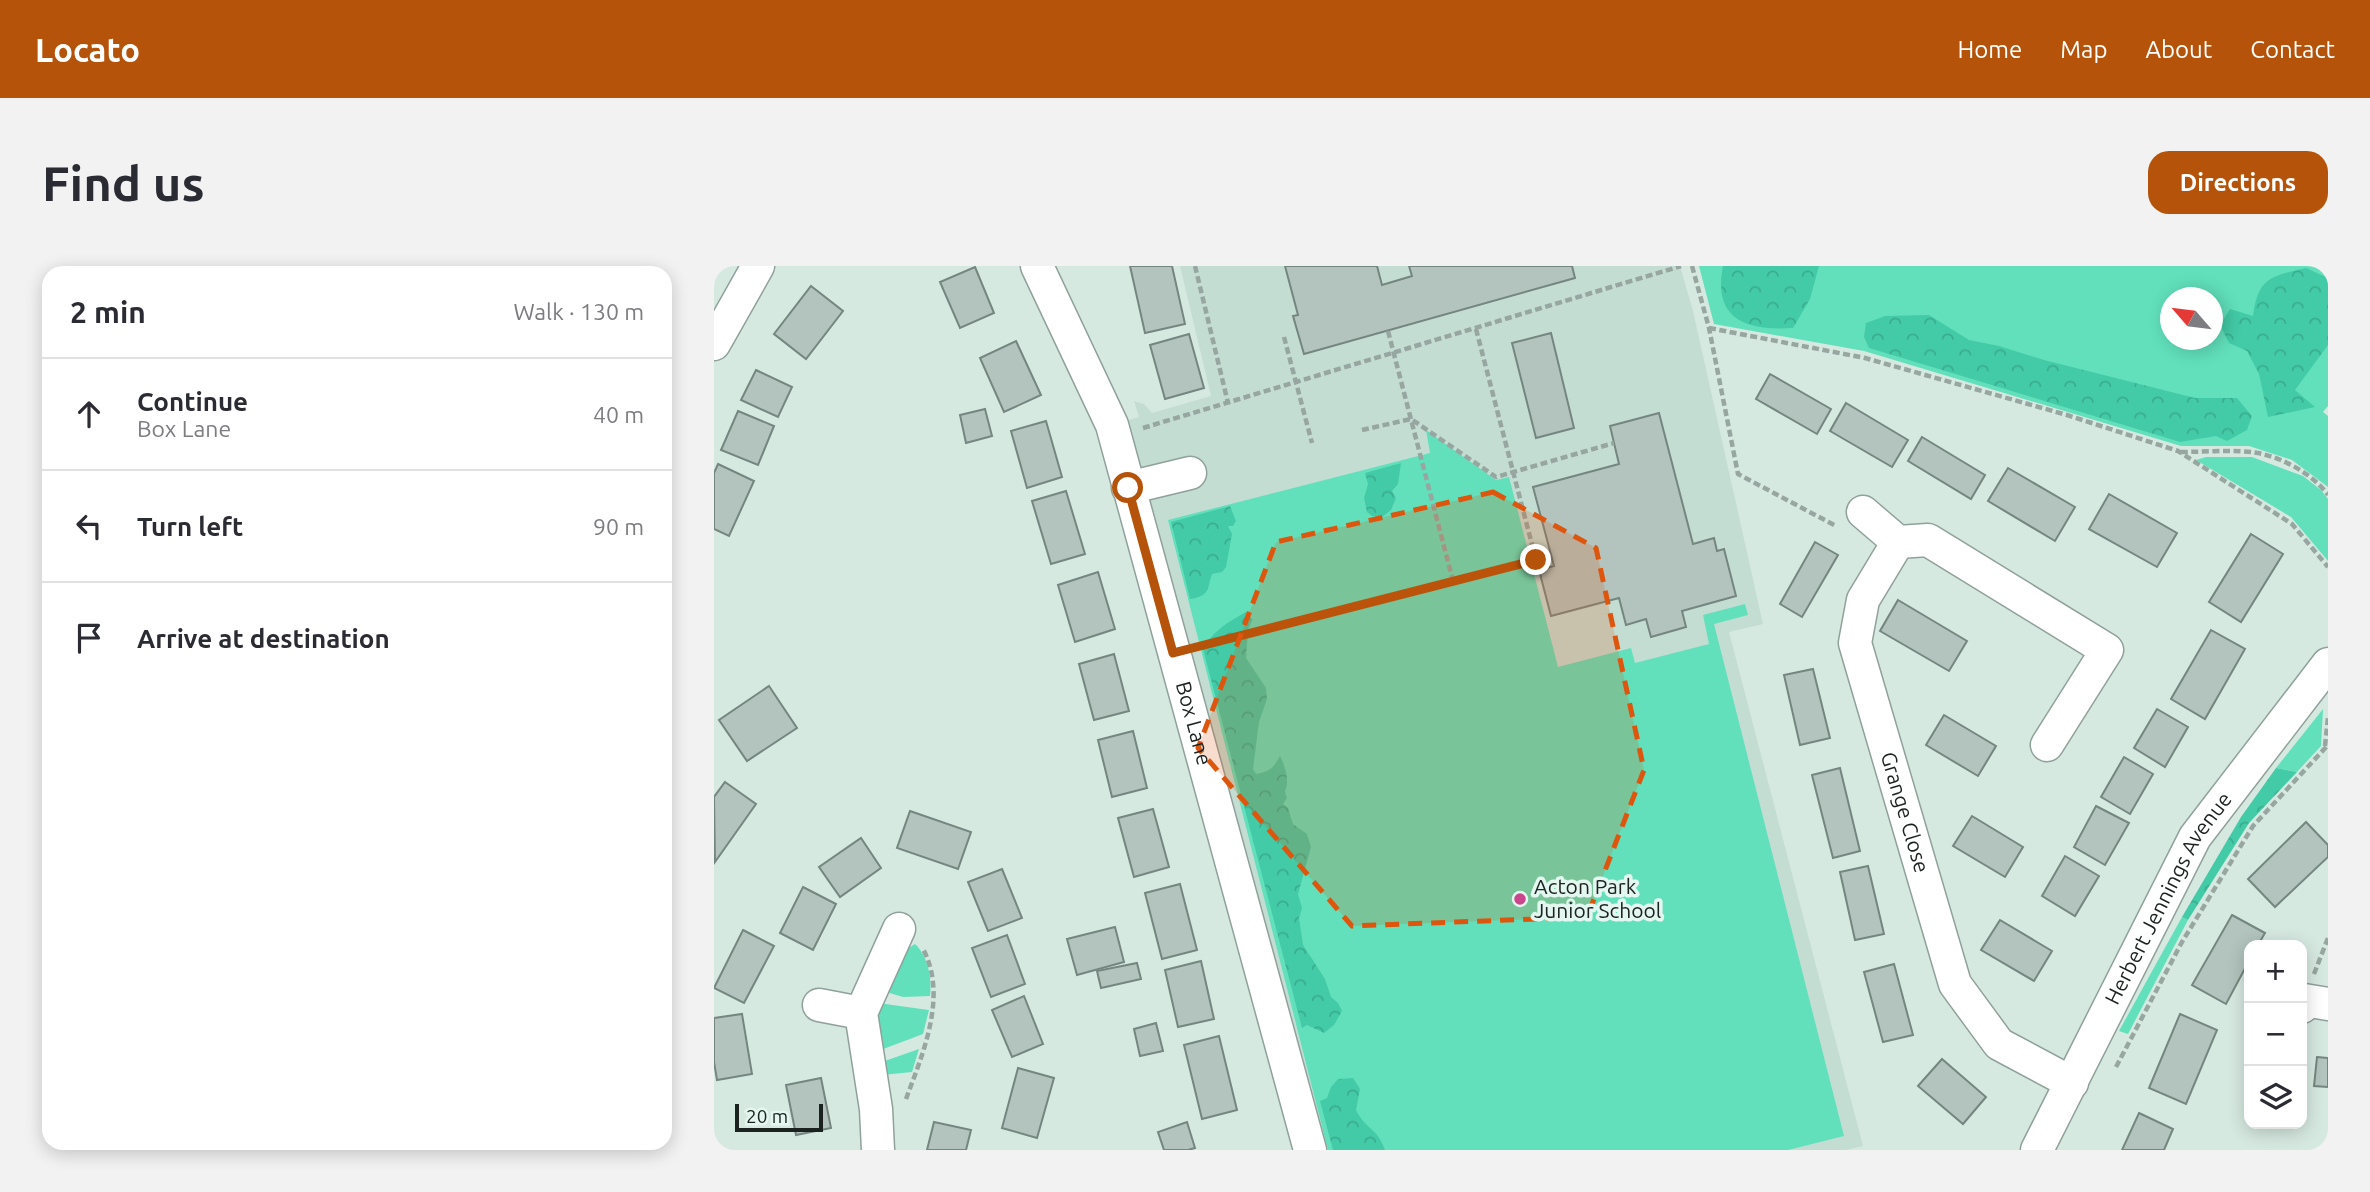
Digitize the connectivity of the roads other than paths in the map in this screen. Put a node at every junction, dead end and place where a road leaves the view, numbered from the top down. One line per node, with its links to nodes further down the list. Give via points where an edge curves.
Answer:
1 (758, 266): 3 (street)
2 (1038, 266): 5 (street, Box Lane, via 1112,425)
3 (714, 344)
4 (1190, 473): 5 (street)
5 (1128, 488): 15 (street, Box Lane)
6 (1852, 521): 7 (street)
7 (1898, 542): 9 (street, via 1928,540 2107,650); 13 (street, Grange Close, via 1863,600 1855,643 1955,984 1999,1044)
8 (2328, 664): 13 (street, Herbert Jennings Avenue, via 2195,837)
9 (2047, 745)
10 (899, 929): 12 (street)
11 (819, 1005): 12 (street)
12 (861, 1013): 14 (street)
13 (2072, 1083): 16 (street, Herbert Jennings Avenue)
14 (878, 1150)
15 (1310, 1150)
16 (2037, 1150)

